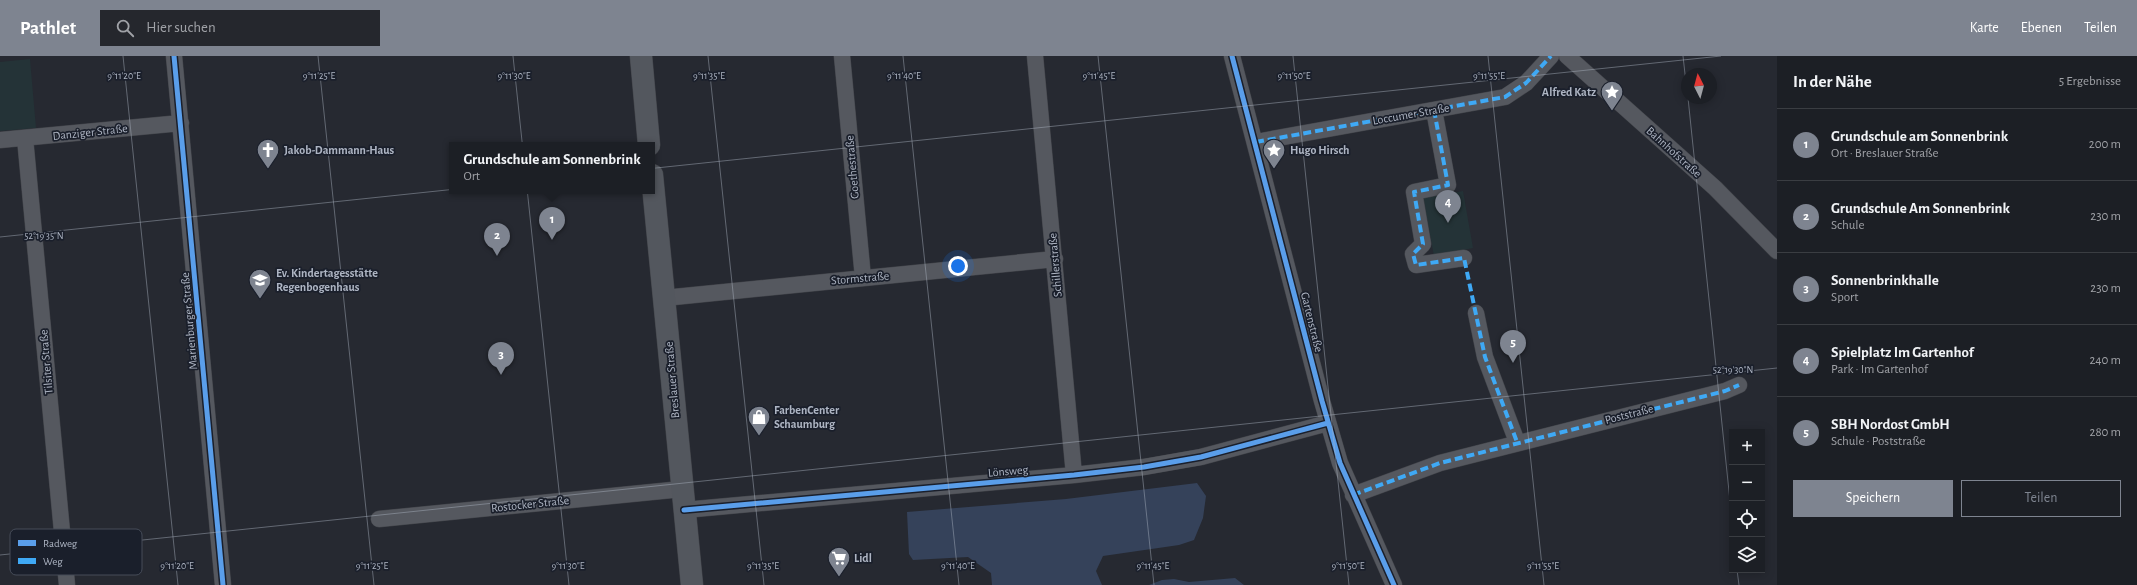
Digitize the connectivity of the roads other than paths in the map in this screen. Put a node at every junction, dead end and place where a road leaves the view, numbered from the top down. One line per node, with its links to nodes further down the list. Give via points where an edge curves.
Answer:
1 (174, 56): 9 (street, Marienburger Straße)
2 (641, 56): 12 (main road)
3 (842, 56): 18 (street, Goethestraße)
4 (1035, 56): 17 (street, Schillerstraße)
5 (1232, 56): 13 (street, Gartenstraße)
6 (1551, 56): 8 (street, Loccumer Straße, via 1526,83 1505,97)
7 (1567, 56): 15 (street, Bahnhofstraße, via 1714,188)
8 (1434, 110): 13 (street, Loccumer Straße); 16 (street, via 1448,185 1414,192 1424,244 1413,254 1416,265)
9 (181, 123): 10 (street, Danziger Straße); 31 (street, Marienburger Straße)
10 (25, 138): 11 (street, Danziger Straße); 28 (street, Tilsiter Straße)
11 (0, 140)
12 (649, 142)
13 (1256, 142): 22 (street, Gartenstraße)
14 (654, 194): 19 (main road, Breslauer Straße)
15 (1777, 251)
16 (1464, 258)
17 (1055, 259): 18 (street, Stormstraße); 24 (street, Schillerstraße)
18 (863, 278): 19 (street, Stormstraße)
19 (664, 298): 26 (main road, Breslauer Straße)
20 (1476, 313): 23 (street, via 1485,357)
21 (1739, 385): 23 (street, Poststraße, via 1725,391)
22 (1328, 422): 24 (street, Lönsweg, via 1201,457); 25 (street, Gartenstraße)
23 (1517, 442): 25 (street, Poststraße, via 1434,464)
24 (1074, 475): 26 (street, Lönsweg)
25 (1353, 495): 33 (street, Gartenstraße)
26 (683, 499): 27 (street, Rostocker Straße); 32 (main road, Breslauer Straße)
27 (378, 519)
28 (62, 529)
29 (66, 575): 30 (street, Tilsiter Straße)
30 (67, 585)
31 (223, 585)
32 (692, 585)
33 (1394, 585)

